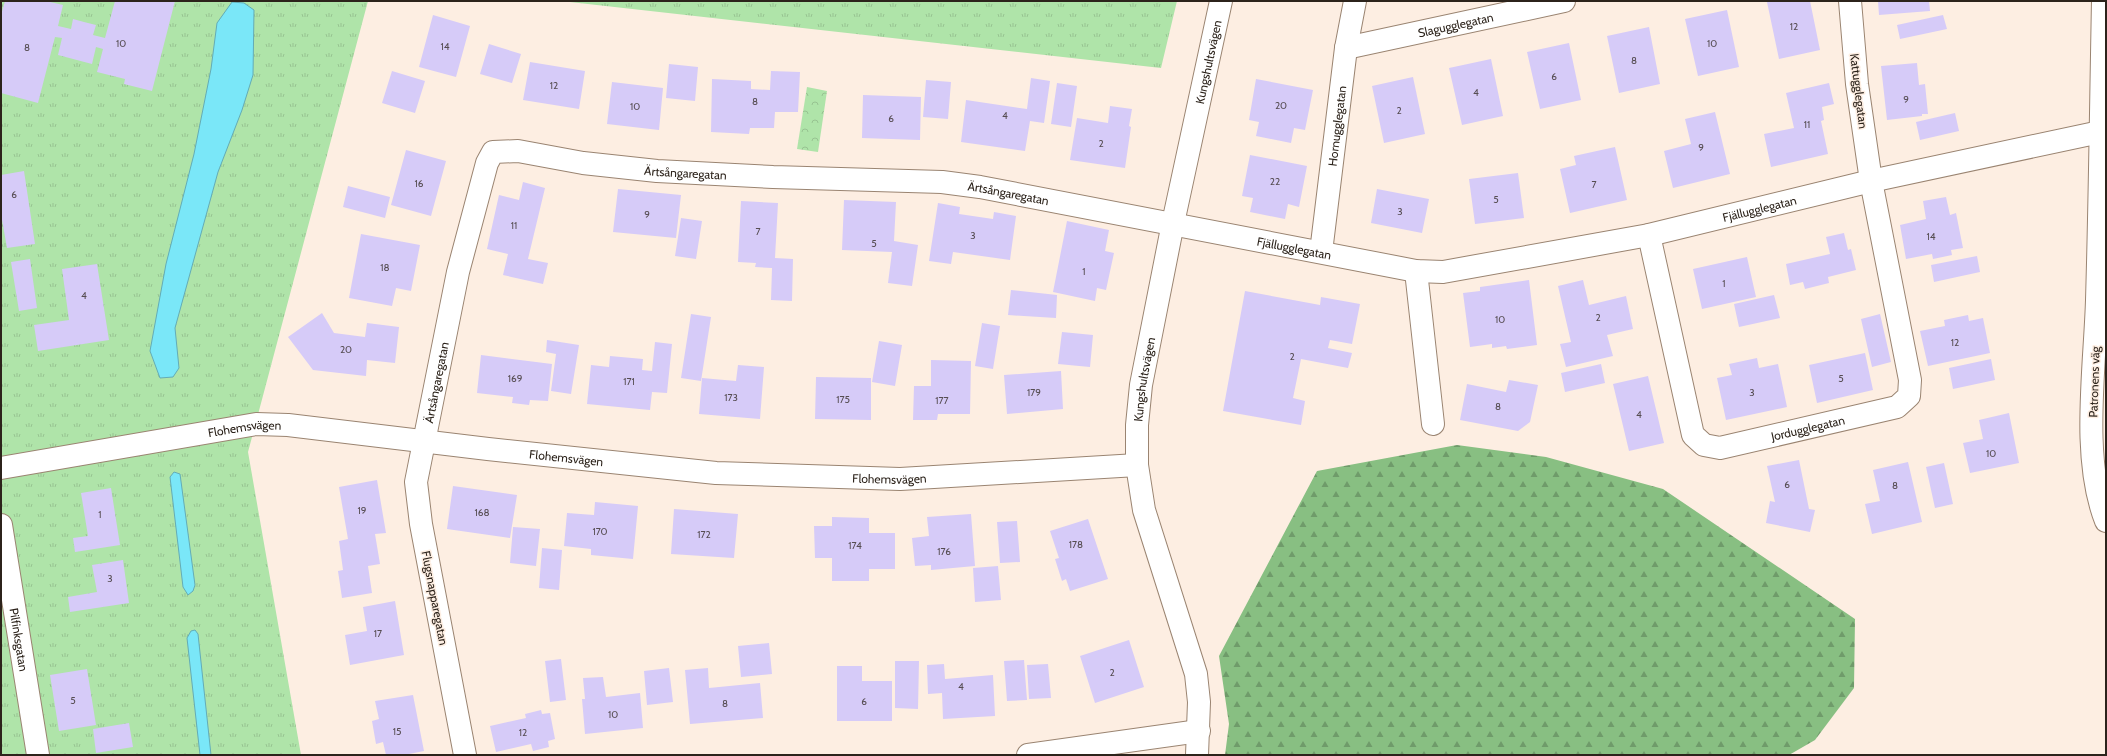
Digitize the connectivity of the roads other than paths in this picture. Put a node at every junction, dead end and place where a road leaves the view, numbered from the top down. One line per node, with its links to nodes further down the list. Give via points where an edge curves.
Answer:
1 (1221, 1): 9 (street, Kungshultsvägen)
2 (1355, 1): 6 (street, Hornugglegatan)
3 (1564, 1): 6 (street, Slagugglegatan)
4 (1850, 1): 8 (street, Kattugglegatan, via 1857,84)
5 (2103, 1): 7 (street, Patronens väg)
6 (1346, 48): 11 (street, Hornugglegatan)
7 (2100, 132): 8 (street, Fjällugglegatan); 17 (street, Patronens väg, via 2092,416 2096,487)
8 (1871, 181): 10 (street, Fjällugglegatan); 10 (street, Jordugglegatan, via 1910,380 1908,396 1897,407 1720,448 1704,445 1693,435)
9 (1173, 222): 11 (street, Fjällugglegatan); 14 (street, Ärtsångaregatan, via 942,182 773,178 657,171 583,163 518,151 493,152 487,163 458,272); 15 (street, Kungshultsvägen, via 1141,385)
10 (1649, 235): 12 (street, Fjällugglegatan, via 1479,267 1443,272)
11 (1321, 252): 12 (street, Fjällugglegatan)
12 (1416, 271): 13 (street)
13 (1433, 424)
14 (424, 441): 15 (street, Flohemsvägen, via 488,450 724,473 900,479); 16 (street, Flohemsvägen, via 288,425 256,424); 22 (street, Flugsnapparegatan, via 416,482 417,501)
15 (1137, 465): 20 (street, Kungshultsvägen, via 1144,510 1196,674)
16 (1, 468)
17 (2106, 522)
18 (1, 525): 19 (street, Pilfinksgatan)
19 (9, 625): 21 (street, Pilfinksgatan)
20 (1199, 731): 23 (street); 24 (street, Kungshultsvägen)
21 (38, 755)
22 (465, 755)
23 (1028, 755)
24 (1197, 755)

